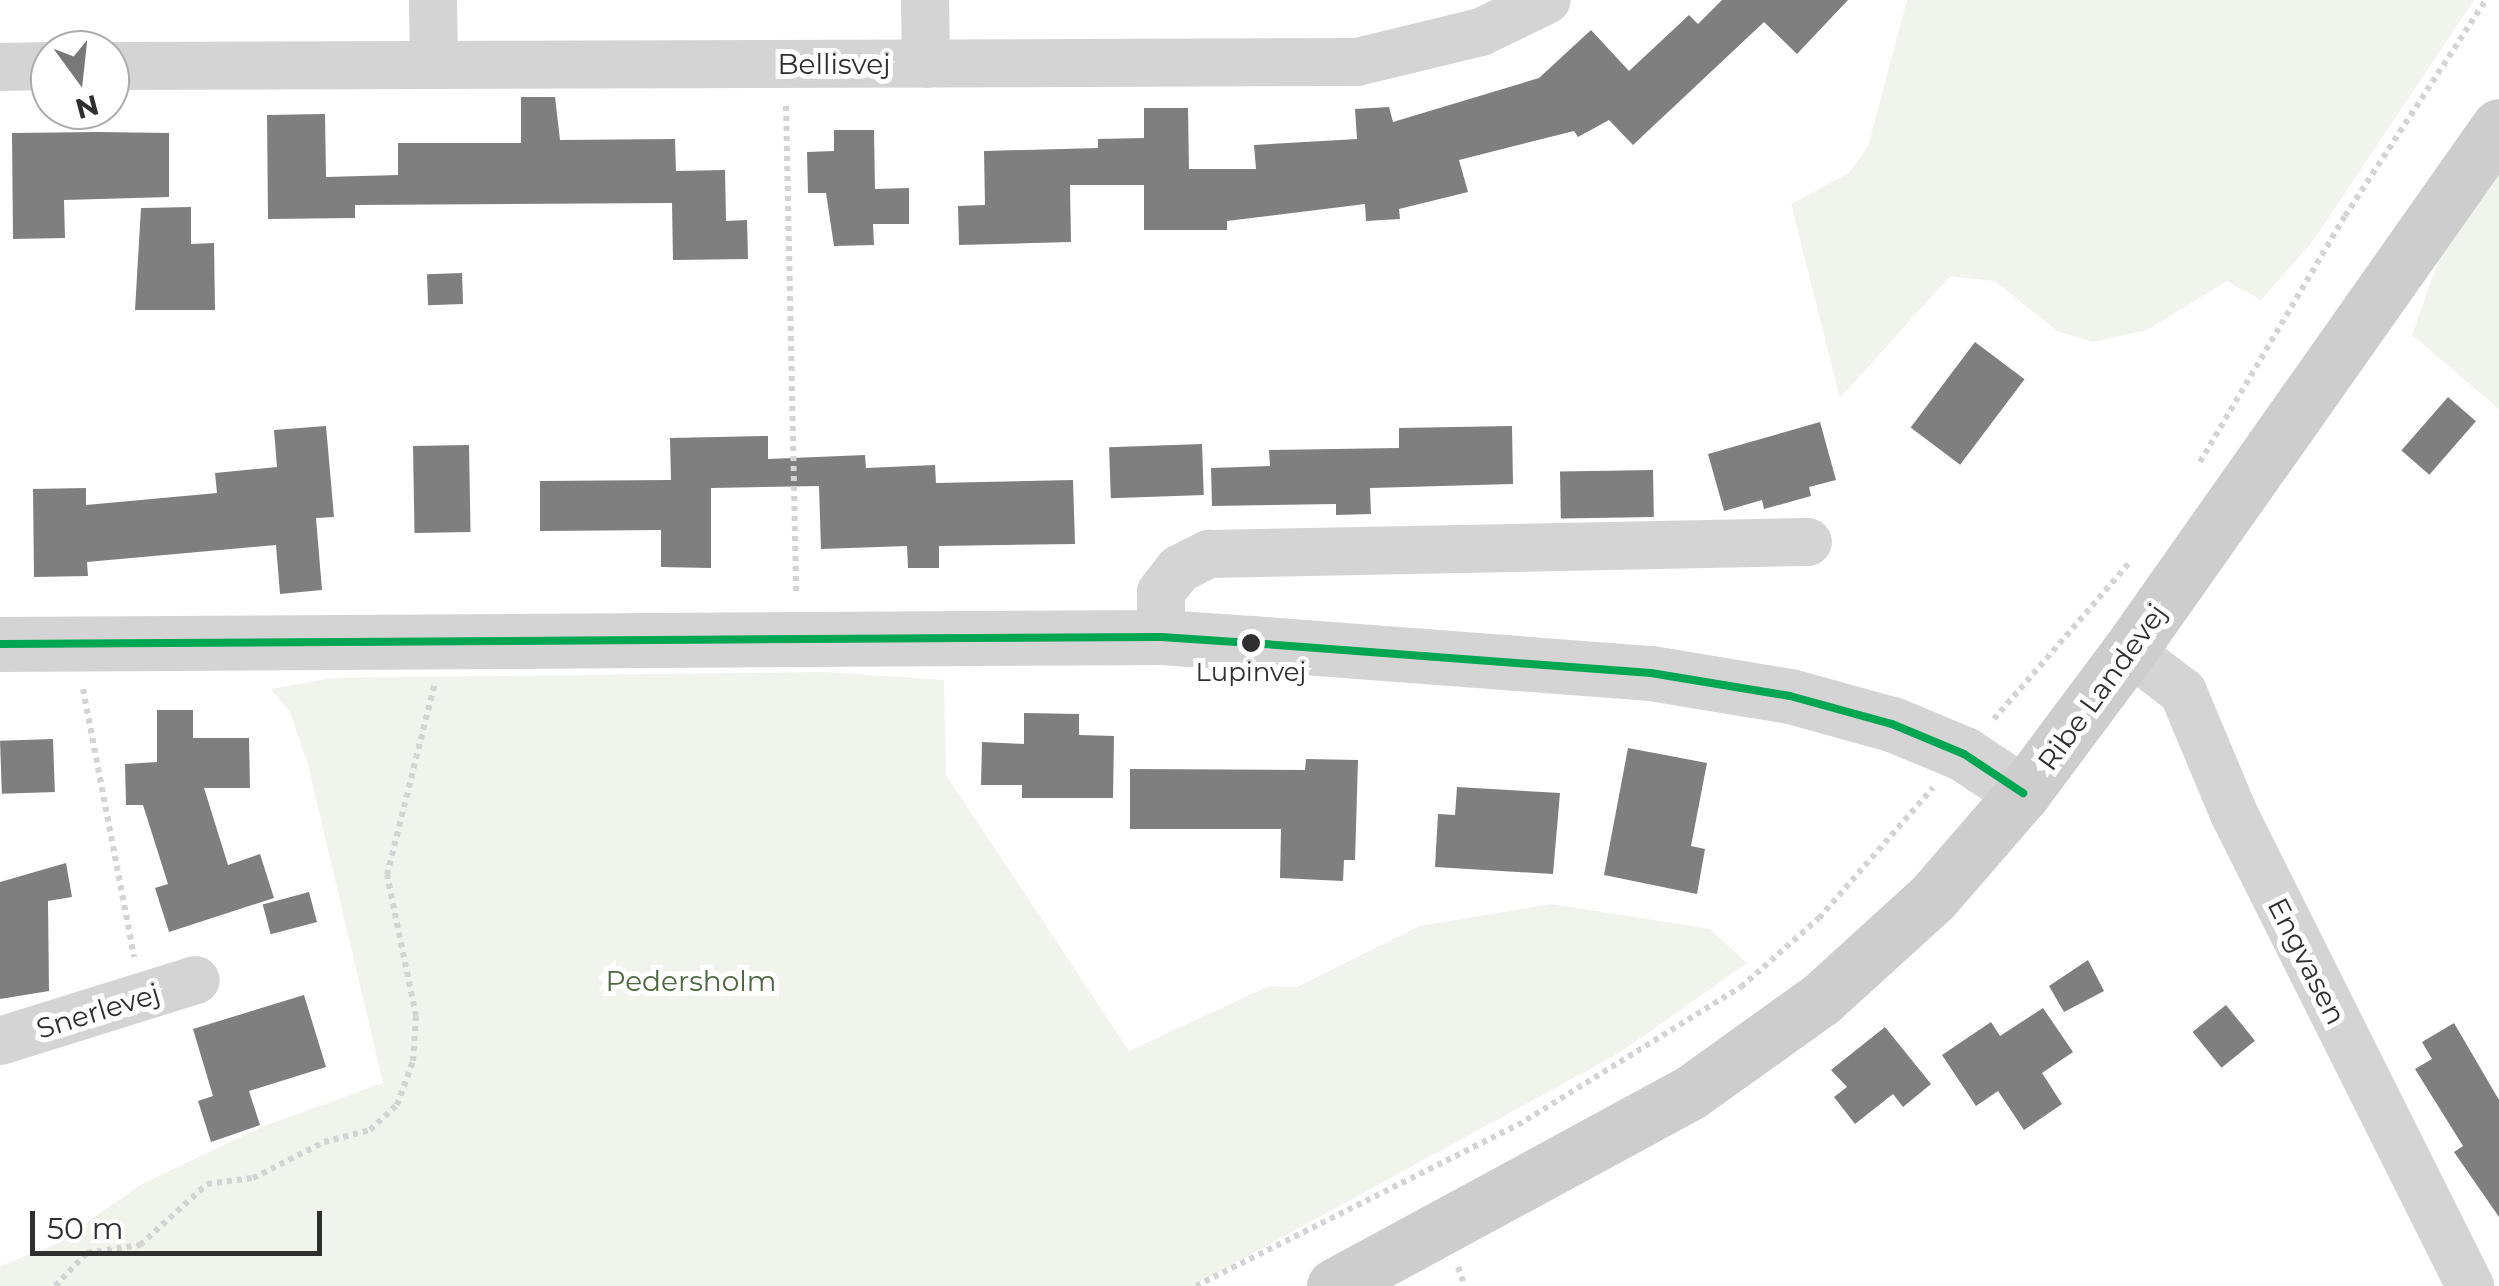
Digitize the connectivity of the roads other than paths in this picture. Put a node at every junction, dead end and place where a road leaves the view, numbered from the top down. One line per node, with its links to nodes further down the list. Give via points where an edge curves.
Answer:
1 (434, 0): 4 (street)
2 (925, 0): 5 (street)
3 (1547, 0): 5 (street, Bellisvej, via 1480,32 1357,62)
4 (434, 63): 5 (street, Bellisvej); 7 (street, Bellisvej)
5 (926, 64)
6 (30, 66): 8 (street)
7 (130, 66)
8 (0, 67)
9 (2499, 126): 13 (main road, Ribe Landevej)
10 (1808, 542): 11 (street, via 1210,554 1179,569 1161,592)
11 (1160, 636): 12 (street); 14 (street, via 1651,673 1790,696 1892,724 1964,754)
12 (0, 644)
13 (2129, 652): 14 (main road, Ribe Landevej); 18 (street, Engvasen, via 2184,692 2234,814)
14 (2023, 793): 17 (main road, Ribe Landevej, via 1933,896 1821,999 1750,1052 1692,1092)
15 (196, 980): 16 (street, Snerlevej)
16 (0, 1041)
17 (1334, 1286)
18 (2470, 1286)

